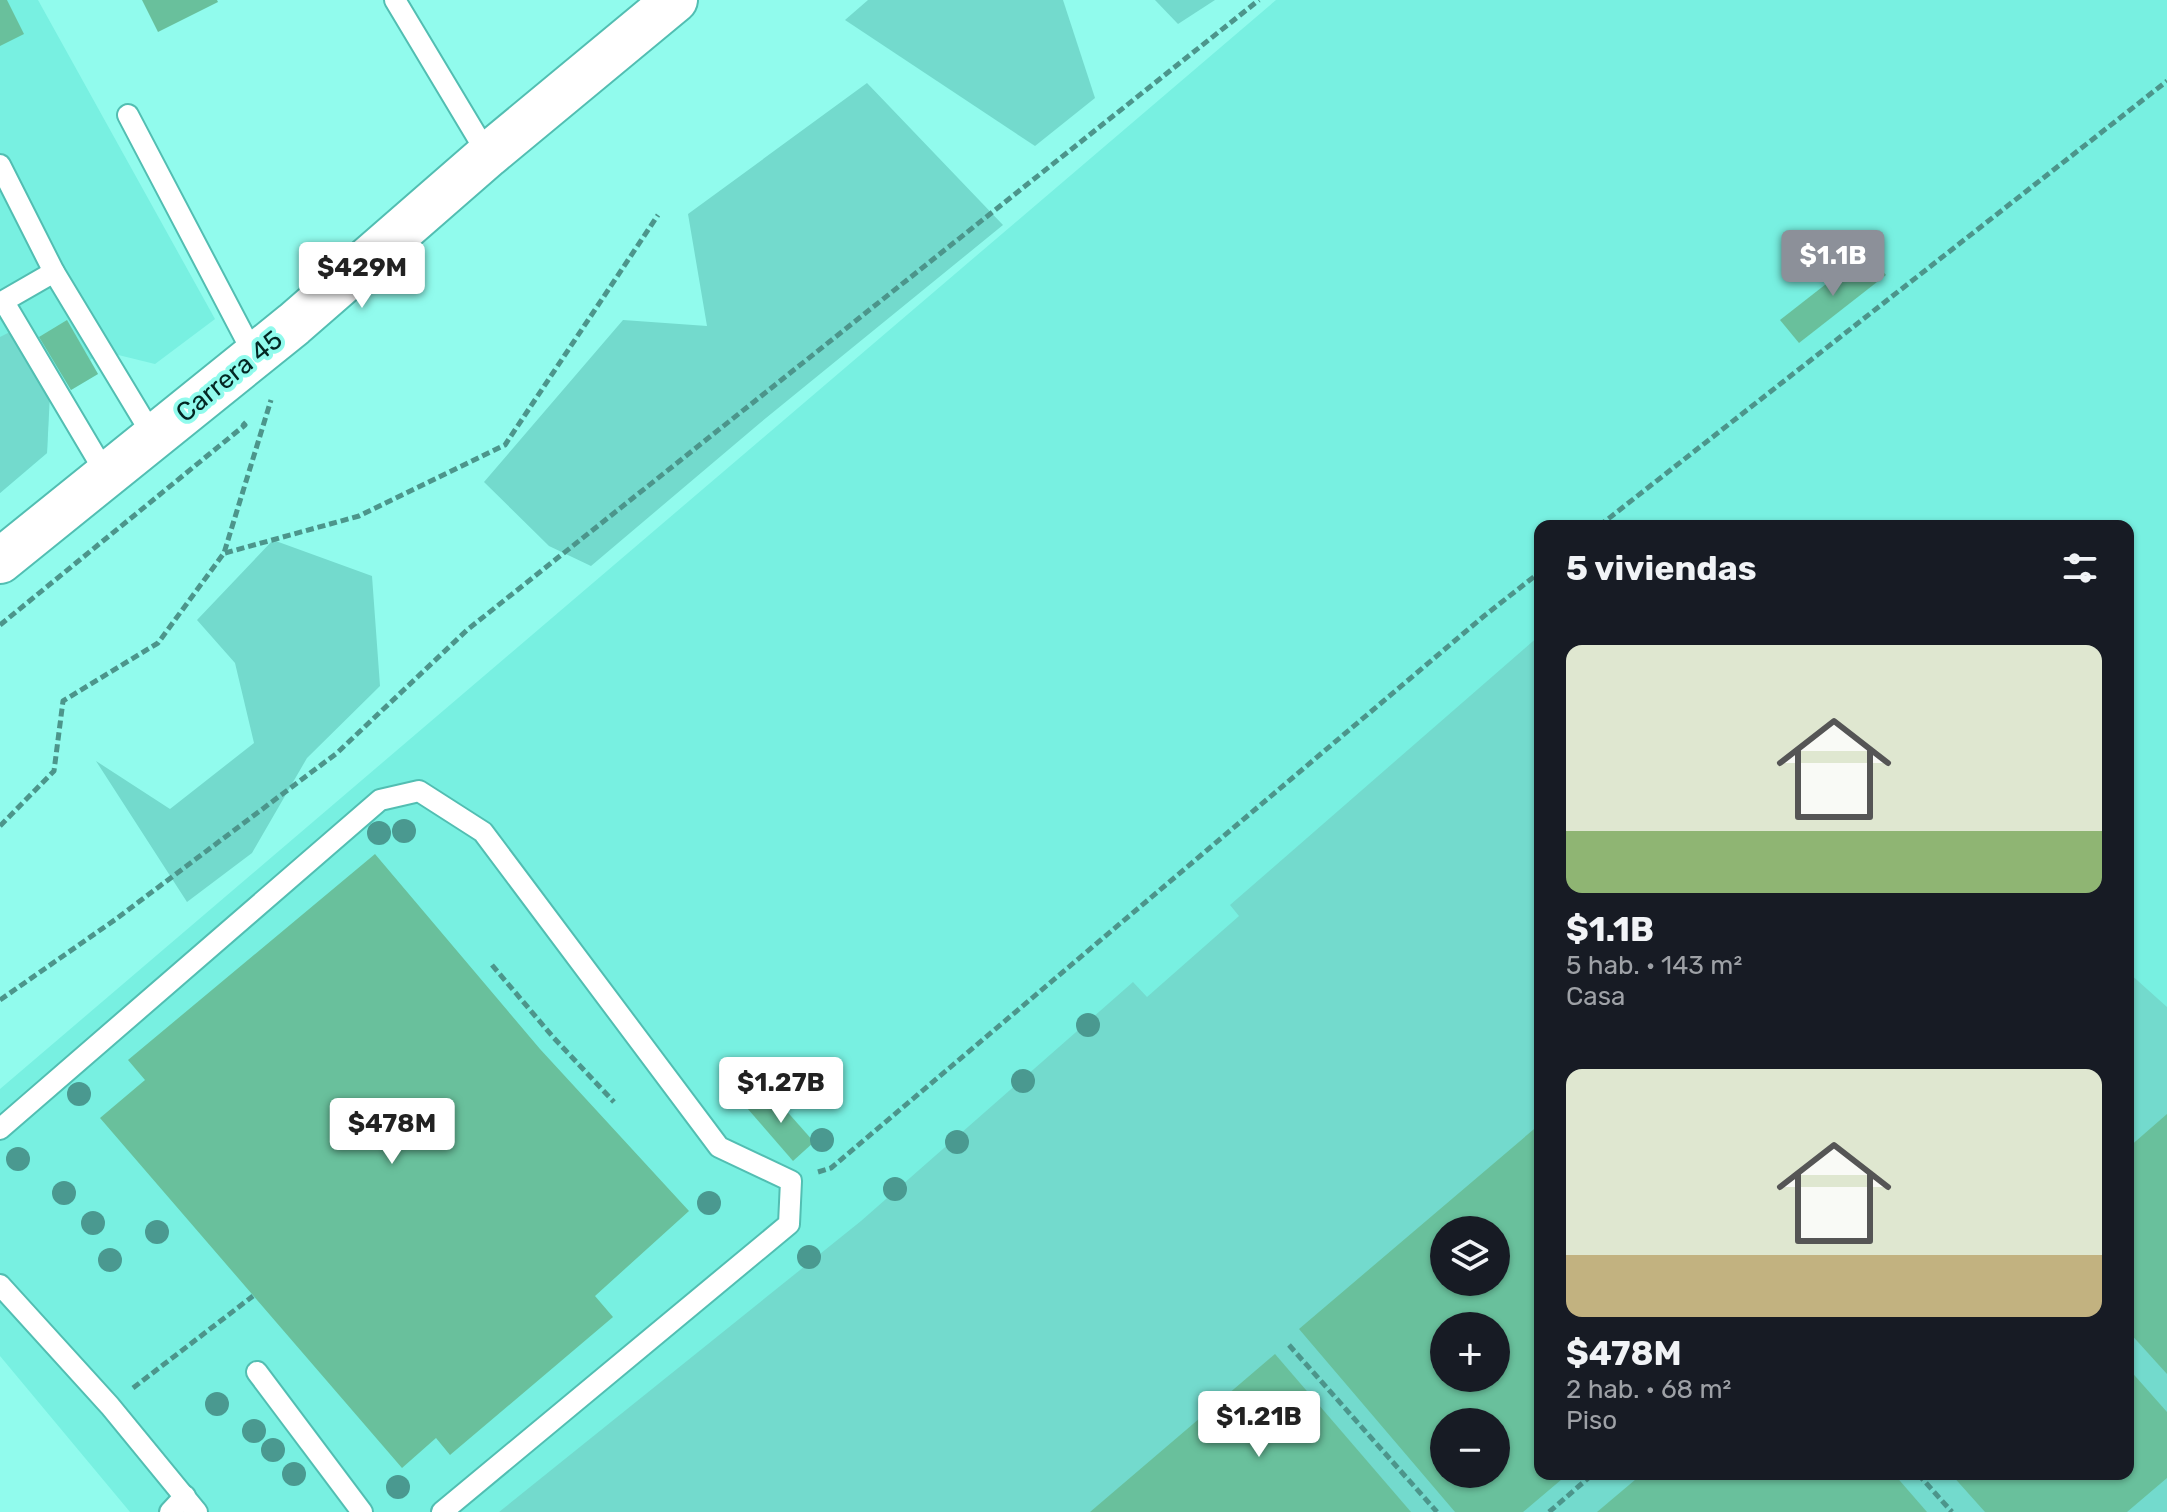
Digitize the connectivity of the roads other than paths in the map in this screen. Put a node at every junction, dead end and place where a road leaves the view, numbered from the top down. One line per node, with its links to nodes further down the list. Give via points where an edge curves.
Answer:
1 (395, 0): 4 (lane)
2 (675, 0): 4 (street, Carrera 45)
3 (128, 115): 8 (lane)
4 (488, 155): 8 (street, Carrera 45, via 294,324)
5 (0, 165): 6 (lane)
6 (54, 272): 7 (lane); 9 (lane)
7 (2, 302): 10 (lane)
8 (265, 370): 9 (street, Carrera 45)
9 (153, 436): 10 (street, Carrera 45)
10 (106, 474): 11 (street, Carrera 45)
11 (0, 561)
12 (0, 1129): 18 (lane, via 380,800 419,791 483,832 719,1147 791,1181 789,1224)
13 (0, 1285): 15 (lane)
14 (257, 1372): 17 (lane)
15 (191, 1504): 16 (lane)
16 (170, 1512)
17 (362, 1512)
18 (442, 1512)

